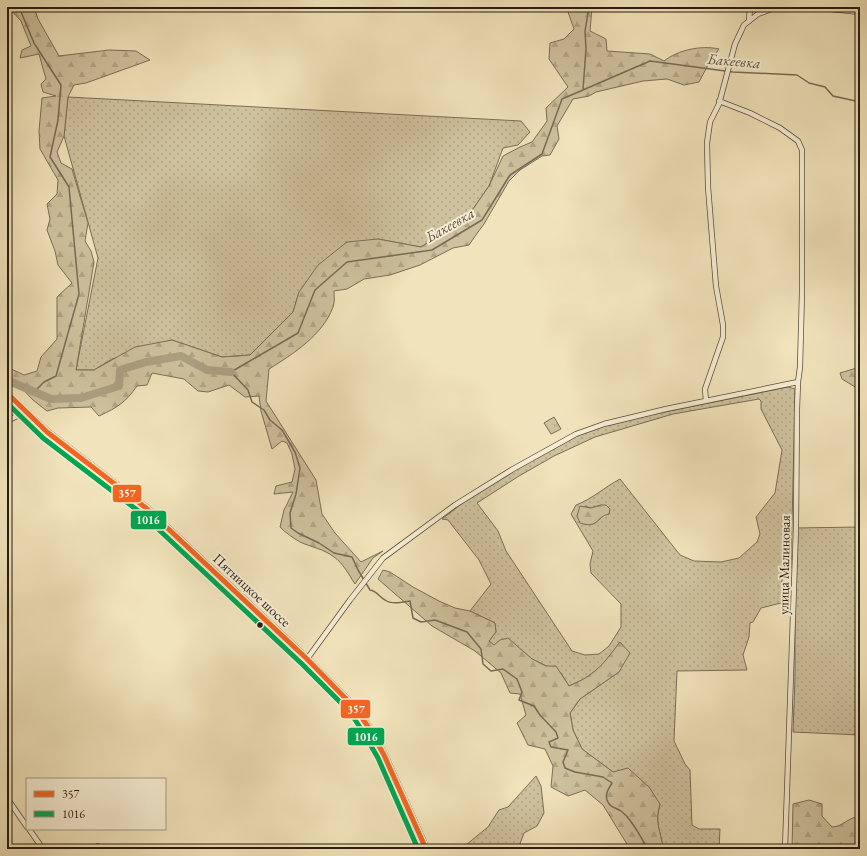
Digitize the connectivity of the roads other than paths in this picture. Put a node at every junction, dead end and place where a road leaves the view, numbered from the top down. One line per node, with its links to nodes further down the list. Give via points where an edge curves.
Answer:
1 (750, 7): 5 (street)
2 (778, 7): 5 (street, via 758,14)
3 (811, 7): 4 (street)
4 (860, 12)
5 (748, 21): 6 (street, via 736,44)
6 (719, 101): 7 (street, улица Малиновая, via 780,128 798,141 802,150 802,300); 9 (street, via 710,122 707,143 716,286 723,337 705,389)
7 (798, 382): 9 (street); 18 (street, улица Малиновая, via 796,527)
8 (7, 393): 10 (main road, Пятницкое шоссе)
9 (706, 401): 12 (street, via 626,418 576,434 455,505 383,558)
10 (25, 412): 11 (street); 12 (main road, Пятницкое шоссе, via 146,508)
11 (7, 421)
12 (307, 659): 17 (main road, Пятницкое шоссе, via 355,708 370,728)
13 (7, 798): 14 (street)
14 (26, 825)
15 (29, 830): 16 (street)
16 (43, 849)
17 (426, 849)
18 (785, 849)

